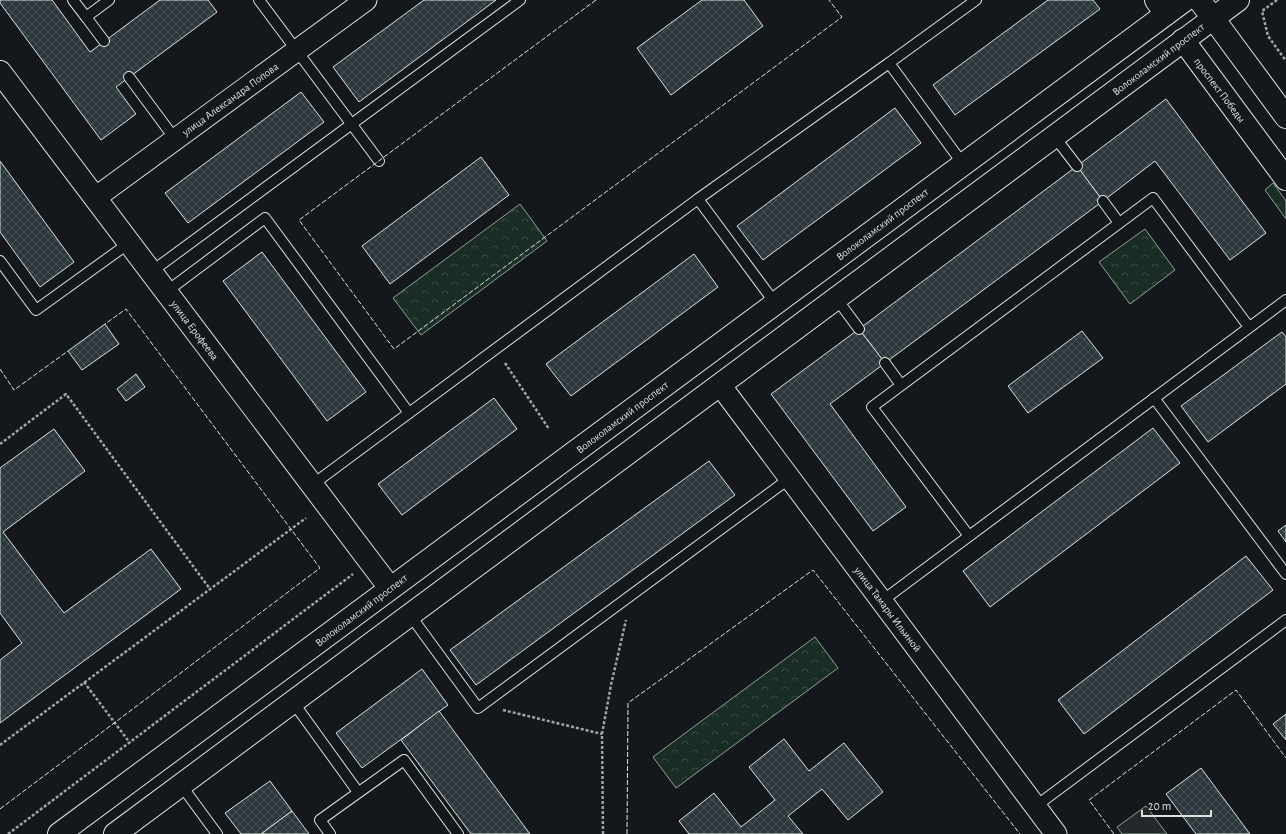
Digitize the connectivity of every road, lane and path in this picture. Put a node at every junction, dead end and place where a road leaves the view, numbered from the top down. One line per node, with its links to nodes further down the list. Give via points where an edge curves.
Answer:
1 (73, 0): 12 (lane)
2 (109, 0): 12 (lane)
3 (259, 0): 16 (lane)
4 (520, 0): 22 (lane)
5 (976, 0): 18 (lane)
6 (1185, 0): 11 (main road, Волоколамский проспект)
7 (1199, 0): 13 (main road)
8 (1238, 0): 13 (main road, Волоколамский проспект)
9 (1277, 0): 17 (path, via 1262,12 1268,36)
10 (353, 4): 16 (street, улица Александра Попова)
11 (1161, 7): 14 (main road, проспект Победы); 26 (main road, Волоколамский проспект)
12 (86, 17): 15 (lane)
13 (1213, 18): 14 (main road, Волоколамский проспект); 21 (main road)
14 (1183, 40): 23 (main road, Волоколамский проспект); 28 (main road, проспект Победы)
15 (104, 41)
16 (297, 50): 22 (lane); 24 (street, улица Александра Попова)
17 (1286, 61)
18 (889, 63): 26 (lane); 30 (lane)
19 (0, 74): 29 (main road, улица Ерофеева)
20 (129, 77): 24 (lane)
21 (1286, 117)
22 (352, 124): 25 (lane); 35 (lane)
23 (1054, 136): 27 (lane); 37 (main road, Волоколамский проспект)
24 (175, 139): 29 (street, улица Александра Попова)
25 (379, 161)
26 (963, 164): 39 (main road, Волоколамский проспект)
27 (1077, 166)
28 (1286, 178)
29 (95, 198): 33 (main road, улица Ерофеева)
30 (698, 200): 39 (lane); 42 (lane)
31 (1103, 201): 32 (lane)
32 (1119, 223): 40 (lane, via 1153,198); 45 (lane)
33 (129, 243): 34 (lane, via 36,310); 35 (main road, улица Ерофеева)
34 (0, 261)
35 (151, 272): 36 (main road, улица Ерофеева)
36 (166, 292): 47 (lane, via 265,218); 51 (main road, улица Ерофеева)
37 (836, 298): 41 (lane); 44 (main road, Волоколамский проспект)
38 (1286, 300): 40 (lane)
39 (775, 303): 56 (main road, Волоколамский проспект)
40 (1249, 327): 46 (lane)
41 (859, 329)
42 (496, 349): 47 (lane); 48 (path)
43 (885, 363): 45 (lane)
44 (720, 385): 50 (street, улица Тамары Ильиной); 60 (main road, Волоколамский проспект)
45 (901, 385): 53 (lane, via 872,407)
46 (1154, 398): 53 (lane); 54 (lane)
47 (409, 413): 51 (lane)
48 (549, 429)
49 (0, 444): 57 (path, via 66,394)
50 (790, 478): 58 (lane); 59 (street, улица Тамары Ильиной)
51 (312, 485): 56 (main road, улица Ерофеева)
52 (306, 518): 57 (path)
53 (969, 536): 59 (lane)
54 (1286, 574)
55 (350, 576): 66 (path)
56 (390, 588): 72 (main road, Волоколамский проспект)
57 (210, 589): 62 (path)
58 (632, 594): 64 (lane); 65 (path)
59 (882, 601): 70 (street, улица Тамары Ильиной)
60 (410, 615): 63 (main road, Волоколамский проспект); 64 (lane)
61 (1286, 620): 70 (lane)
62 (84, 682): 66 (path); 67 (path)
63 (293, 702): 68 (main road, Волоколамский проспект); 69 (lane)
64 (478, 708): 65 (path, via 510,710)
65 (602, 734): 77 (path)
66 (130, 742): 71 (path)
67 (0, 745)
68 (181, 785): 73 (main road, Волоколамский проспект); 74 (lane)
69 (358, 792): 75 (lane, via 320,820); 76 (lane, via 404,760)
70 (1036, 806): 78 (street, улица Тамары Ильиной)
71 (8, 834)
72 (59, 834)
73 (115, 834)
74 (216, 834)
75 (330, 834)
76 (458, 834)
77 (603, 834)
78 (1056, 834)

